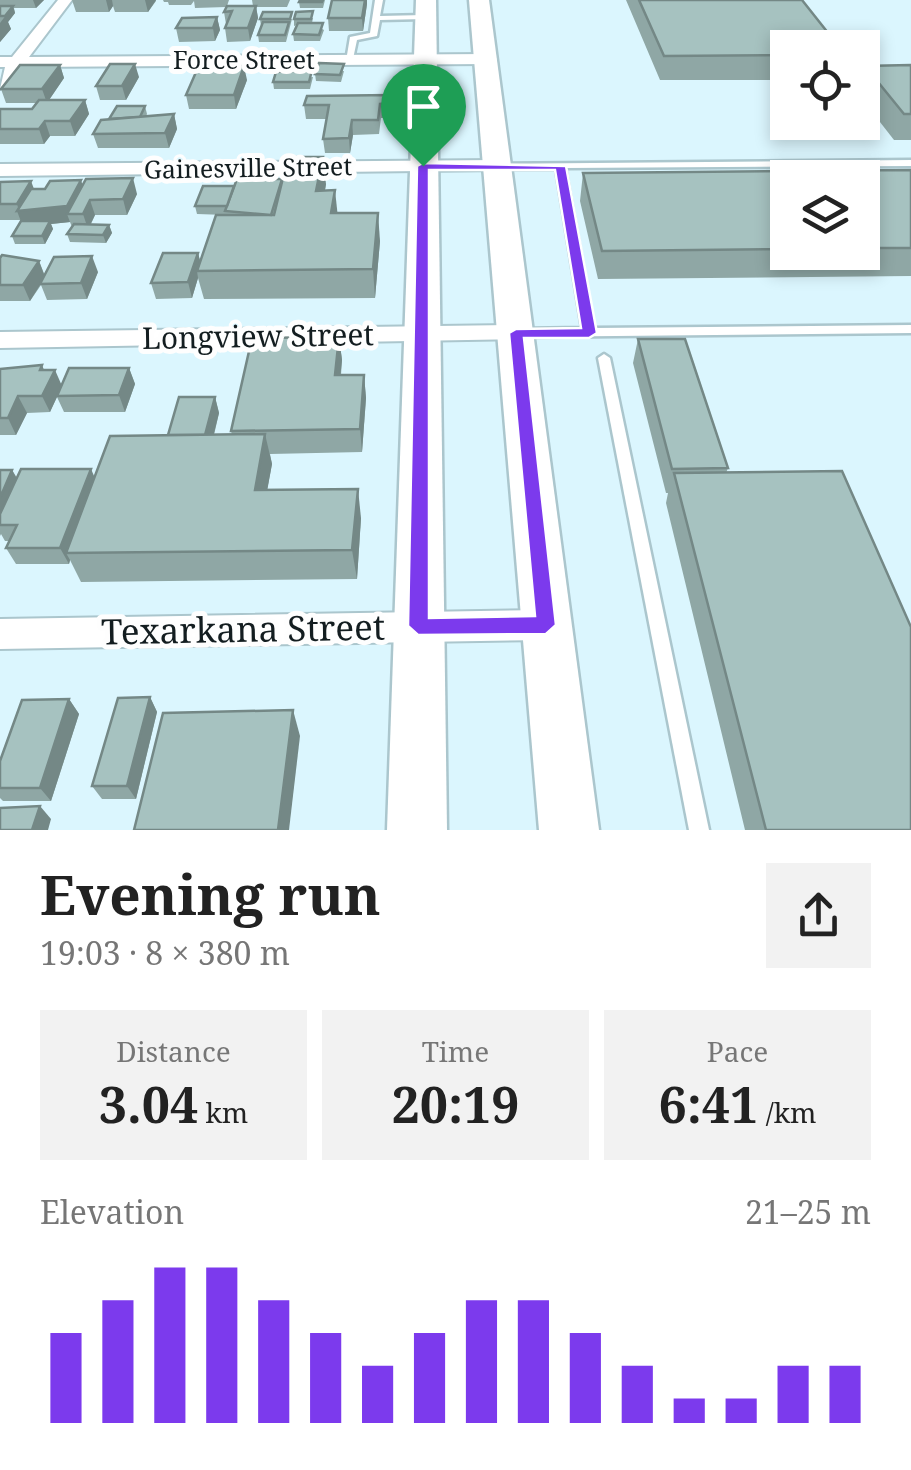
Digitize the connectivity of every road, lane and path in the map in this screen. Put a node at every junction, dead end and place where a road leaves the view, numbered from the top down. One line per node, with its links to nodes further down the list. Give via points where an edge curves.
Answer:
1 (65, 0): 9 (street)
2 (379, 0): 5 (lane)
3 (479, 0): 8 (main road)
4 (426, 9): 5 (lane); 7 (main road)
5 (376, 18): 6 (lane, via 374,34 353,39)
6 (350, 59): 7 (street, Force Street); 9 (street, Force Street)
7 (424, 59): 8 (street, Force Street); 12 (main road)
8 (489, 59): 13 (main road)
9 (9, 62): 10 (street)
10 (0, 84)
11 (911, 164): 14 (lane)
12 (423, 166): 13 (street, Gainesville Street); 15 (street, Gainesville Street); 19 (main road)
13 (496, 166): 14 (lane); 17 (main road)
14 (560, 166): 18 (lane)
15 (0, 170)
16 (911, 328): 18 (lane)
17 (516, 333): 18 (lane); 19 (street, Longview Street); 22 (main road)
18 (589, 333)
19 (421, 335): 20 (street, Longview Street); 23 (main road)
20 (0, 340)
21 (604, 358): 27 (lane)
22 (546, 625): 23 (street, Texarkana Street); 26 (main road)
23 (418, 626): 24 (street, Texarkana Street); 25 (main road)
24 (0, 634)
25 (417, 830)
26 (569, 830)
27 (699, 830)

